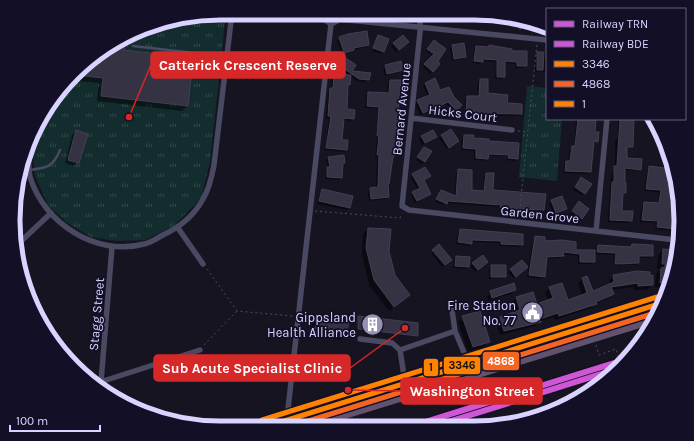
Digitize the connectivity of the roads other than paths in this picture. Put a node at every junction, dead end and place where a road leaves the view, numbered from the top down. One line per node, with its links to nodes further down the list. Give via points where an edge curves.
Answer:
1 (231, 20): 10 (street)
2 (326, 20): 6 (street)
3 (337, 20): 6 (street)
4 (367, 20): 7 (street)
5 (420, 20): 7 (street, Bernard Avenue)
6 (331, 24): 35 (street)
7 (419, 27): 8 (street); 11 (street, Bernard Avenue)
8 (546, 40)
9 (133, 46): 10 (lane, via 195,53 212,61)
10 (226, 63): 19 (street, via 210,183 192,216)
11 (411, 118): 13 (street, Hicks Court); 17 (street, Bernard Avenue)
12 (607, 120): 20 (street)
13 (512, 130)
14 (60, 150): 16 (lane, via 51,165)
15 (29, 162): 16 (street)
16 (30, 170): 18 (street, via 30,176 45,207)
17 (404, 207): 20 (street, Garden Grove, via 409,210)
18 (51, 213): 22 (street); 23 (street, via 63,226 90,242)
19 (178, 228): 23 (street, via 145,244); 24 (street)
20 (596, 231): 21 (street, Garden Grove)
21 (673, 240)
22 (21, 241)
23 (112, 247): 33 (street, Stagg Street)
24 (204, 264)
25 (655, 305): 34 (highway)
26 (452, 310): 28 (street)
27 (647, 322): 37 (highway)
28 (455, 331): 31 (street); 32 (street)
29 (360, 339): 31 (street, via 392,343)
30 (200, 350): 33 (street)
31 (400, 350): 34 (street)
32 (465, 355)
33 (101, 382)
34 (405, 382): 36 (highway)
35 (286, 421)
36 (292, 421)
37 (324, 421)

